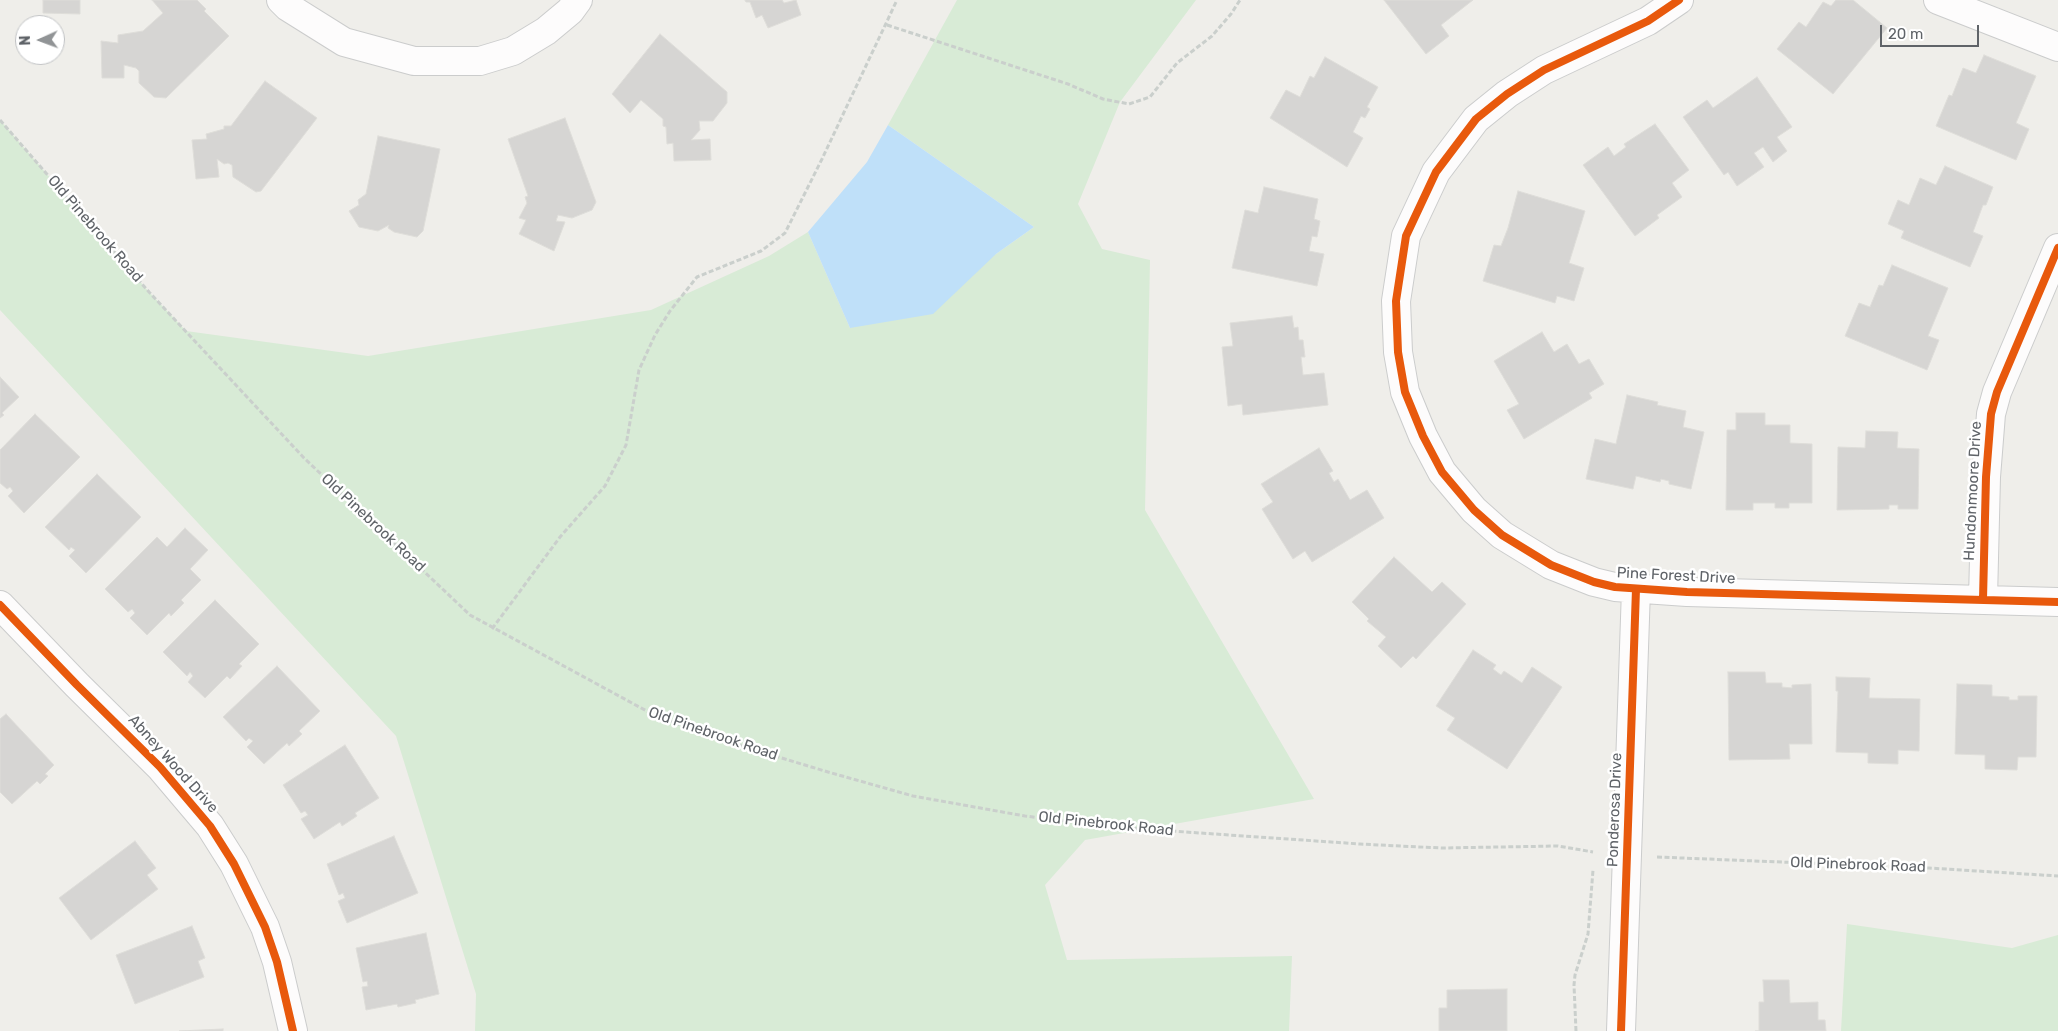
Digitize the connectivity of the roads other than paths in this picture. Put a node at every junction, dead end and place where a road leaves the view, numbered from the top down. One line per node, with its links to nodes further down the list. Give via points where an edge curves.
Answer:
1 (281, 0): 2 (street, via 344,42 414,61 480,61 513,51 546,31)
2 (578, 0)
3 (1679, 0): 7 (street, Pine Forest Drive, via 1648,21 1544,70 1476,119 1436,172 1406,236 1396,301 1398,352 1405,392 1442,472 1474,510 1502,535 1551,565 1594,582)
4 (1938, 0): 5 (street)
5 (2058, 47)
6 (2058, 248): 8 (street, Hundonmoore Drive, via 1997,392 1991,414 1987,442)
7 (1636, 589): 8 (street, Pine Forest Drive); 12 (street, Ponderosa Drive)
8 (1983, 599): 9 (street, Pine Forest Drive)
9 (2058, 602)
10 (0, 605): 11 (street, Abney Wood Drive, via 160,767 210,826 234,864 265,927)
11 (293, 1031)
12 (1621, 1031)

